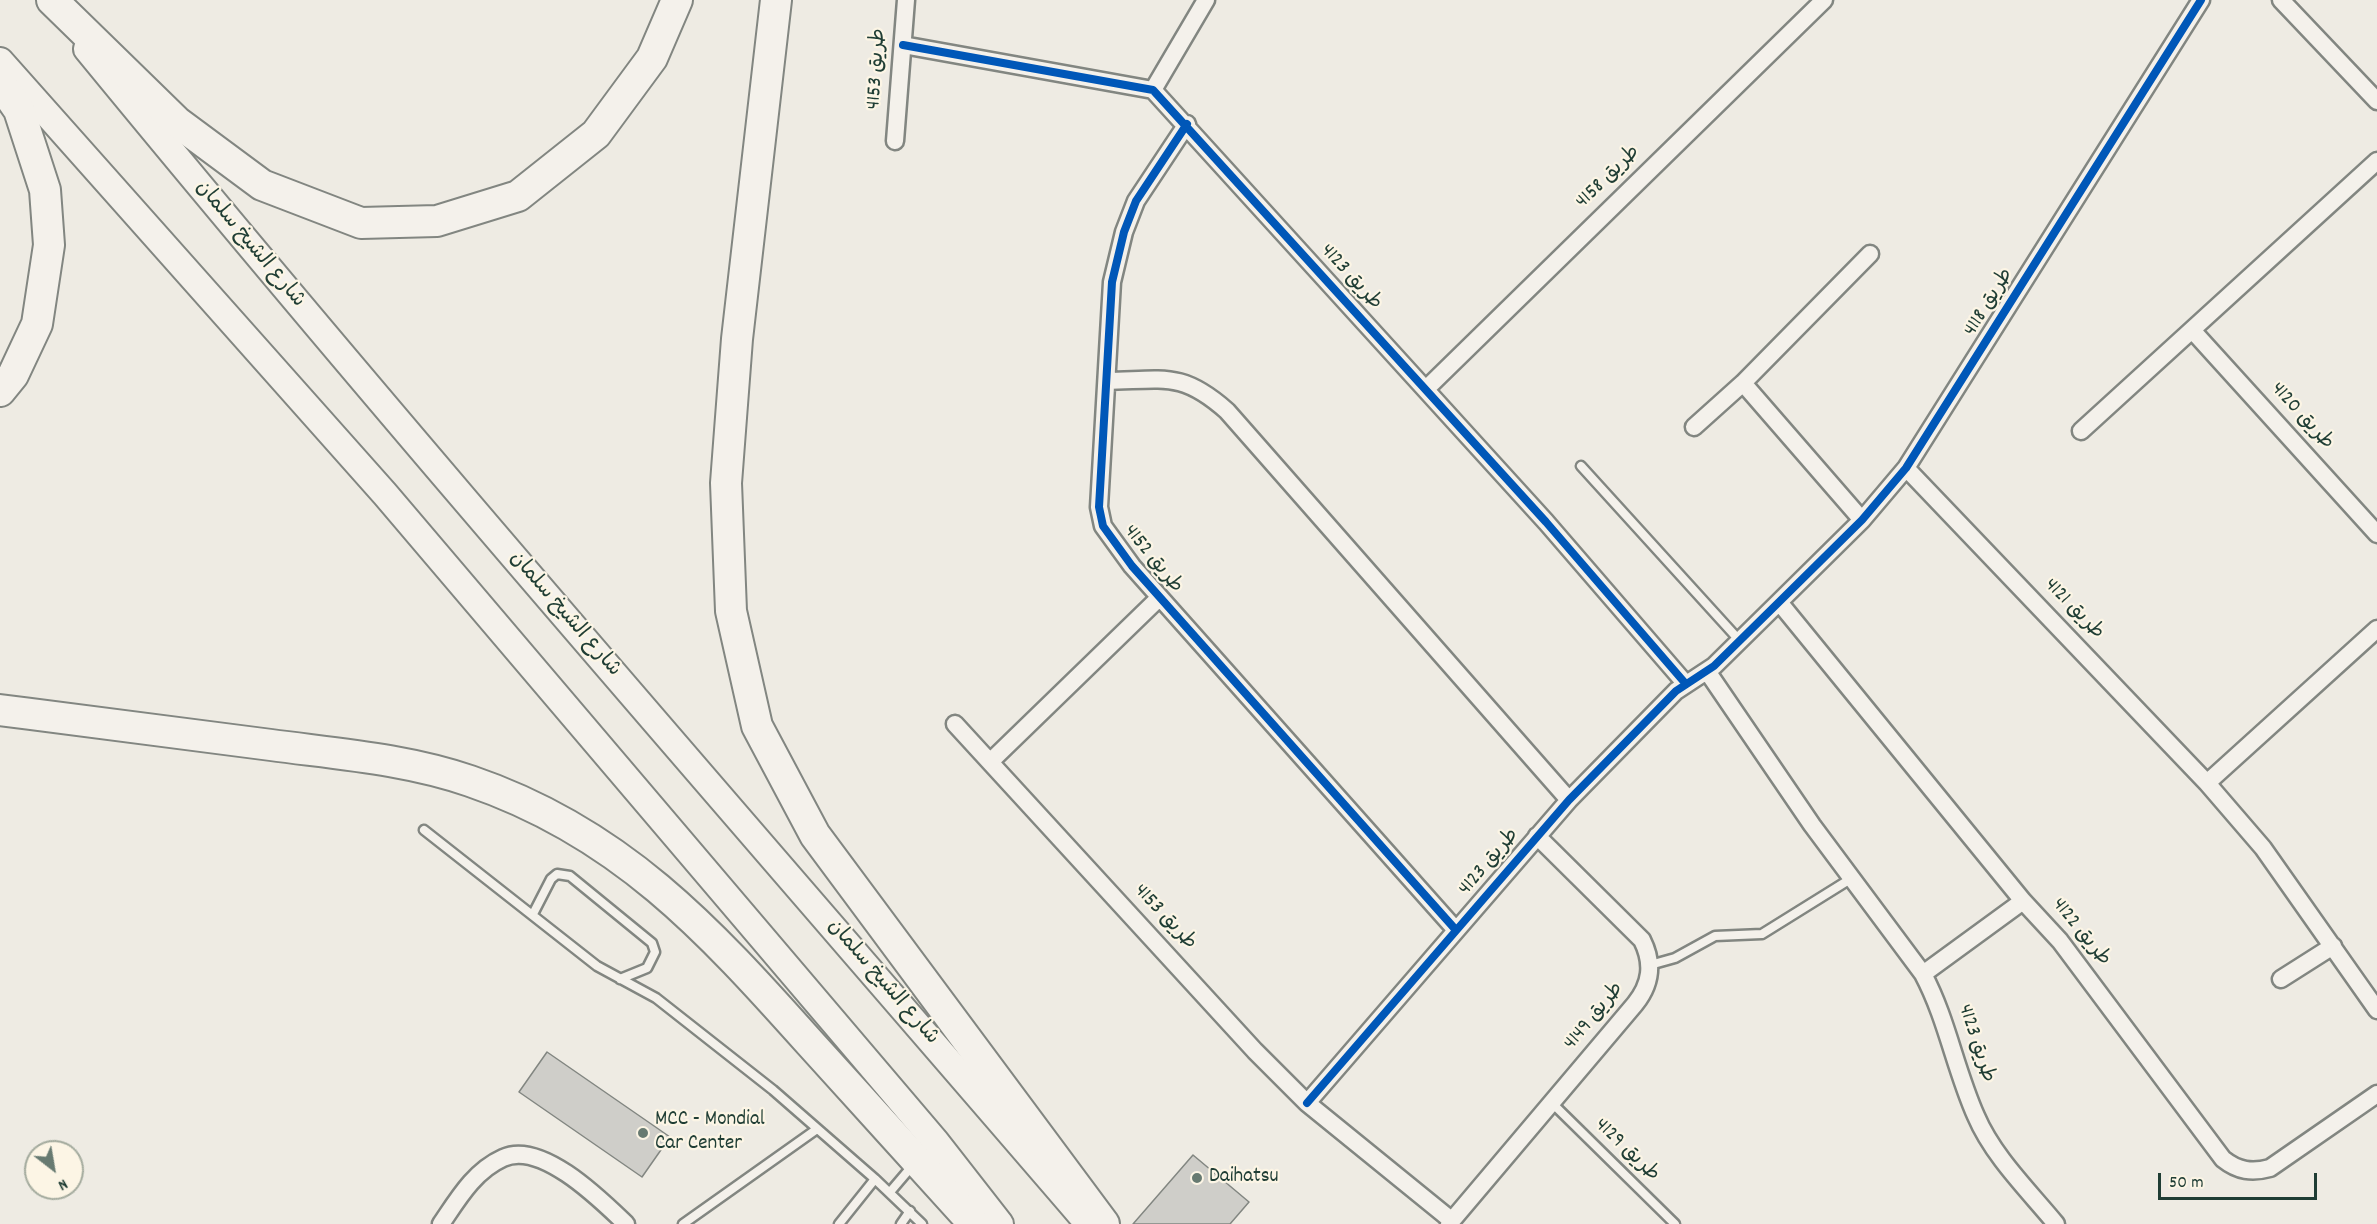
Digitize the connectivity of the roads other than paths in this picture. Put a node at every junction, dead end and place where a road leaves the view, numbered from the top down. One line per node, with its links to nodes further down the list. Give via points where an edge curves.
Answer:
1 (46, 0): 70 (main road, شارع الشيخ سلمان, via 435,465)
2 (52, 0): 3 (highway, via 177,122 262,185 361,223 437,221 518,196 596,134 652,58)
3 (677, 0)
4 (776, 0): 71 (highway, via 736,339 726,483 731,611 757,726 815,836)
5 (906, 0): 10 (street, طريق 4153)
6 (1206, 0): 13 (street)
7 (1824, 0): 22 (street, طريق 4158)
8 (2202, 0): 27 (street, طريق 4118)
9 (2281, 0): 14 (street)
10 (903, 45): 13 (street); 16 (street, طريق 4153)
11 (0, 61): 57 (main road, via 393,503)
12 (0, 83): 23 (highway, via 19,110 45,190 49,246 37,324 13,375)
13 (1153, 90): 15 (street, طريق 4123)
14 (2377, 101)
15 (1187, 124): 20 (street, طريق 4152, via 1136,201 1124,232 1112,282); 22 (street, طريق 4123)
16 (895, 141)
17 (2377, 161): 19 (street)
18 (1870, 254): 21 (street)
19 (2192, 330): 25 (street); 29 (street, طريق 4120)
20 (1107, 381): 30 (street, طريق 4152, via 1099,507 1103,526); 40 (street, via 1182,382 1227,411)
21 (1743, 383): 24 (street); 28 (street)
22 (1426, 388): 35 (street, طريق 4123)
23 (0, 391)
24 (1694, 427)
25 (2081, 431)
26 (1581, 466): 33 (lane)
27 (1906, 468): 28 (street, طريق 4118); 39 (street, طريق 4121)
28 (1862, 520): 31 (street, طريق 4118)
29 (2377, 534)
30 (1159, 598): 38 (street); 46 (street, طريق 4152)
31 (1779, 602): 33 (street, طريق 4123); 44 (street, طريق 4122)
32 (2377, 629): 39 (street)
33 (1740, 640): 34 (street, طريق 4123)
34 (1707, 671): 35 (street, طريق 4123); 43 (street, طريق 4123)
35 (1685, 683): 40 (street, طريق 4123)
36 (0, 710): 57 (highway, via 398,762 468,780 536,807 609,850 693,916)
37 (955, 724): 38 (street, طريق 4153)
38 (990, 762): 54 (street, طريق 4153)
39 (2207, 783): 47 (street, طريق 4121, via 2263,848)
40 (1569, 800): 42 (street, طريق 4123)
41 (424, 830): 45 (lane)
42 (1537, 836): 46 (street, طريق 4123); 48 (street, via 1634,930 1648,952)
43 (1852, 878): 48 (lane, via 1762,934 1715,936 1674,958); 49 (street, طريق 4123)
44 (2023, 901): 49 (street); 53 (street, طريق 4122, via 2060,941 2231,1165 2250,1171 2270,1168)
45 (533, 914): 50 (lane, via 597,966); 50 (lane, via 551,879 557,874 570,876 652,943 655,952 647,968)
46 (1455, 929): 54 (street, طريق 4123)
47 (2333, 946): 51 (street); 52 (street, طريق 4121)
48 (1650, 965): 55 (street, طريق 4149, via 1644,993)
49 (1923, 974): 73 (street, طريق 4123, via 1984,1132)
50 (620, 979): 56 (lane, via 656,998)
51 (2281, 979)
52 (2377, 1010)
53 (2377, 1094)
54 (1307, 1103): 61 (street, طريق 4153)
55 (1552, 1103): 61 (street, طريق 4149); 72 (lane, طريق 4129)
56 (817, 1129): 58 (lane); 64 (lane)
57 (926, 1152): 59 (lane); 68 (highway); 69 (main road)
58 (875, 1179): 59 (lane); 65 (lane)
59 (890, 1192): 60 (lane)
60 (910, 1211): 66 (lane); 67 (lane)
61 (1450, 1222)
62 (441, 1224): 63 (street, via 466,1188 505,1156 539,1157 557,1167)
63 (627, 1224)
64 (683, 1224)
65 (839, 1224)
66 (901, 1224)
67 (922, 1224)
68 (974, 1224)
69 (1000, 1224)
70 (1090, 1224)
71 (1104, 1224)
72 (1675, 1224)
73 (2056, 1224)

